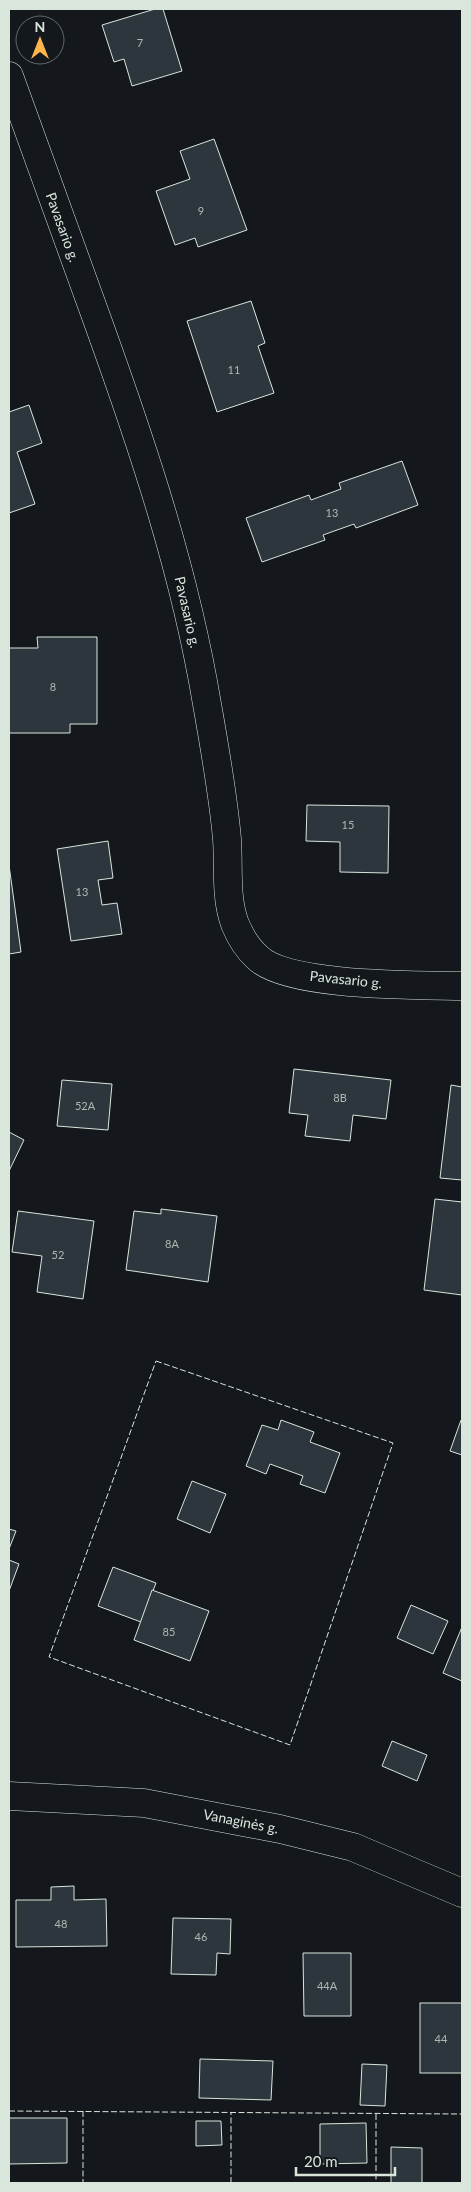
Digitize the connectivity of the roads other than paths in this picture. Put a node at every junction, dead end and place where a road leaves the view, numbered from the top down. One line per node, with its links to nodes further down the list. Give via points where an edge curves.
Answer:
1 (9, 76): 2 (street, Pavasario g., via 145,454 173,549 201,665 227,841 228,886 234,922 244,943 259,960 279,971 341,980)
2 (462, 986)
3 (9, 1796): 4 (street, Vanaginės g., via 144,1803 280,1828 353,1847)
4 (462, 1893)

